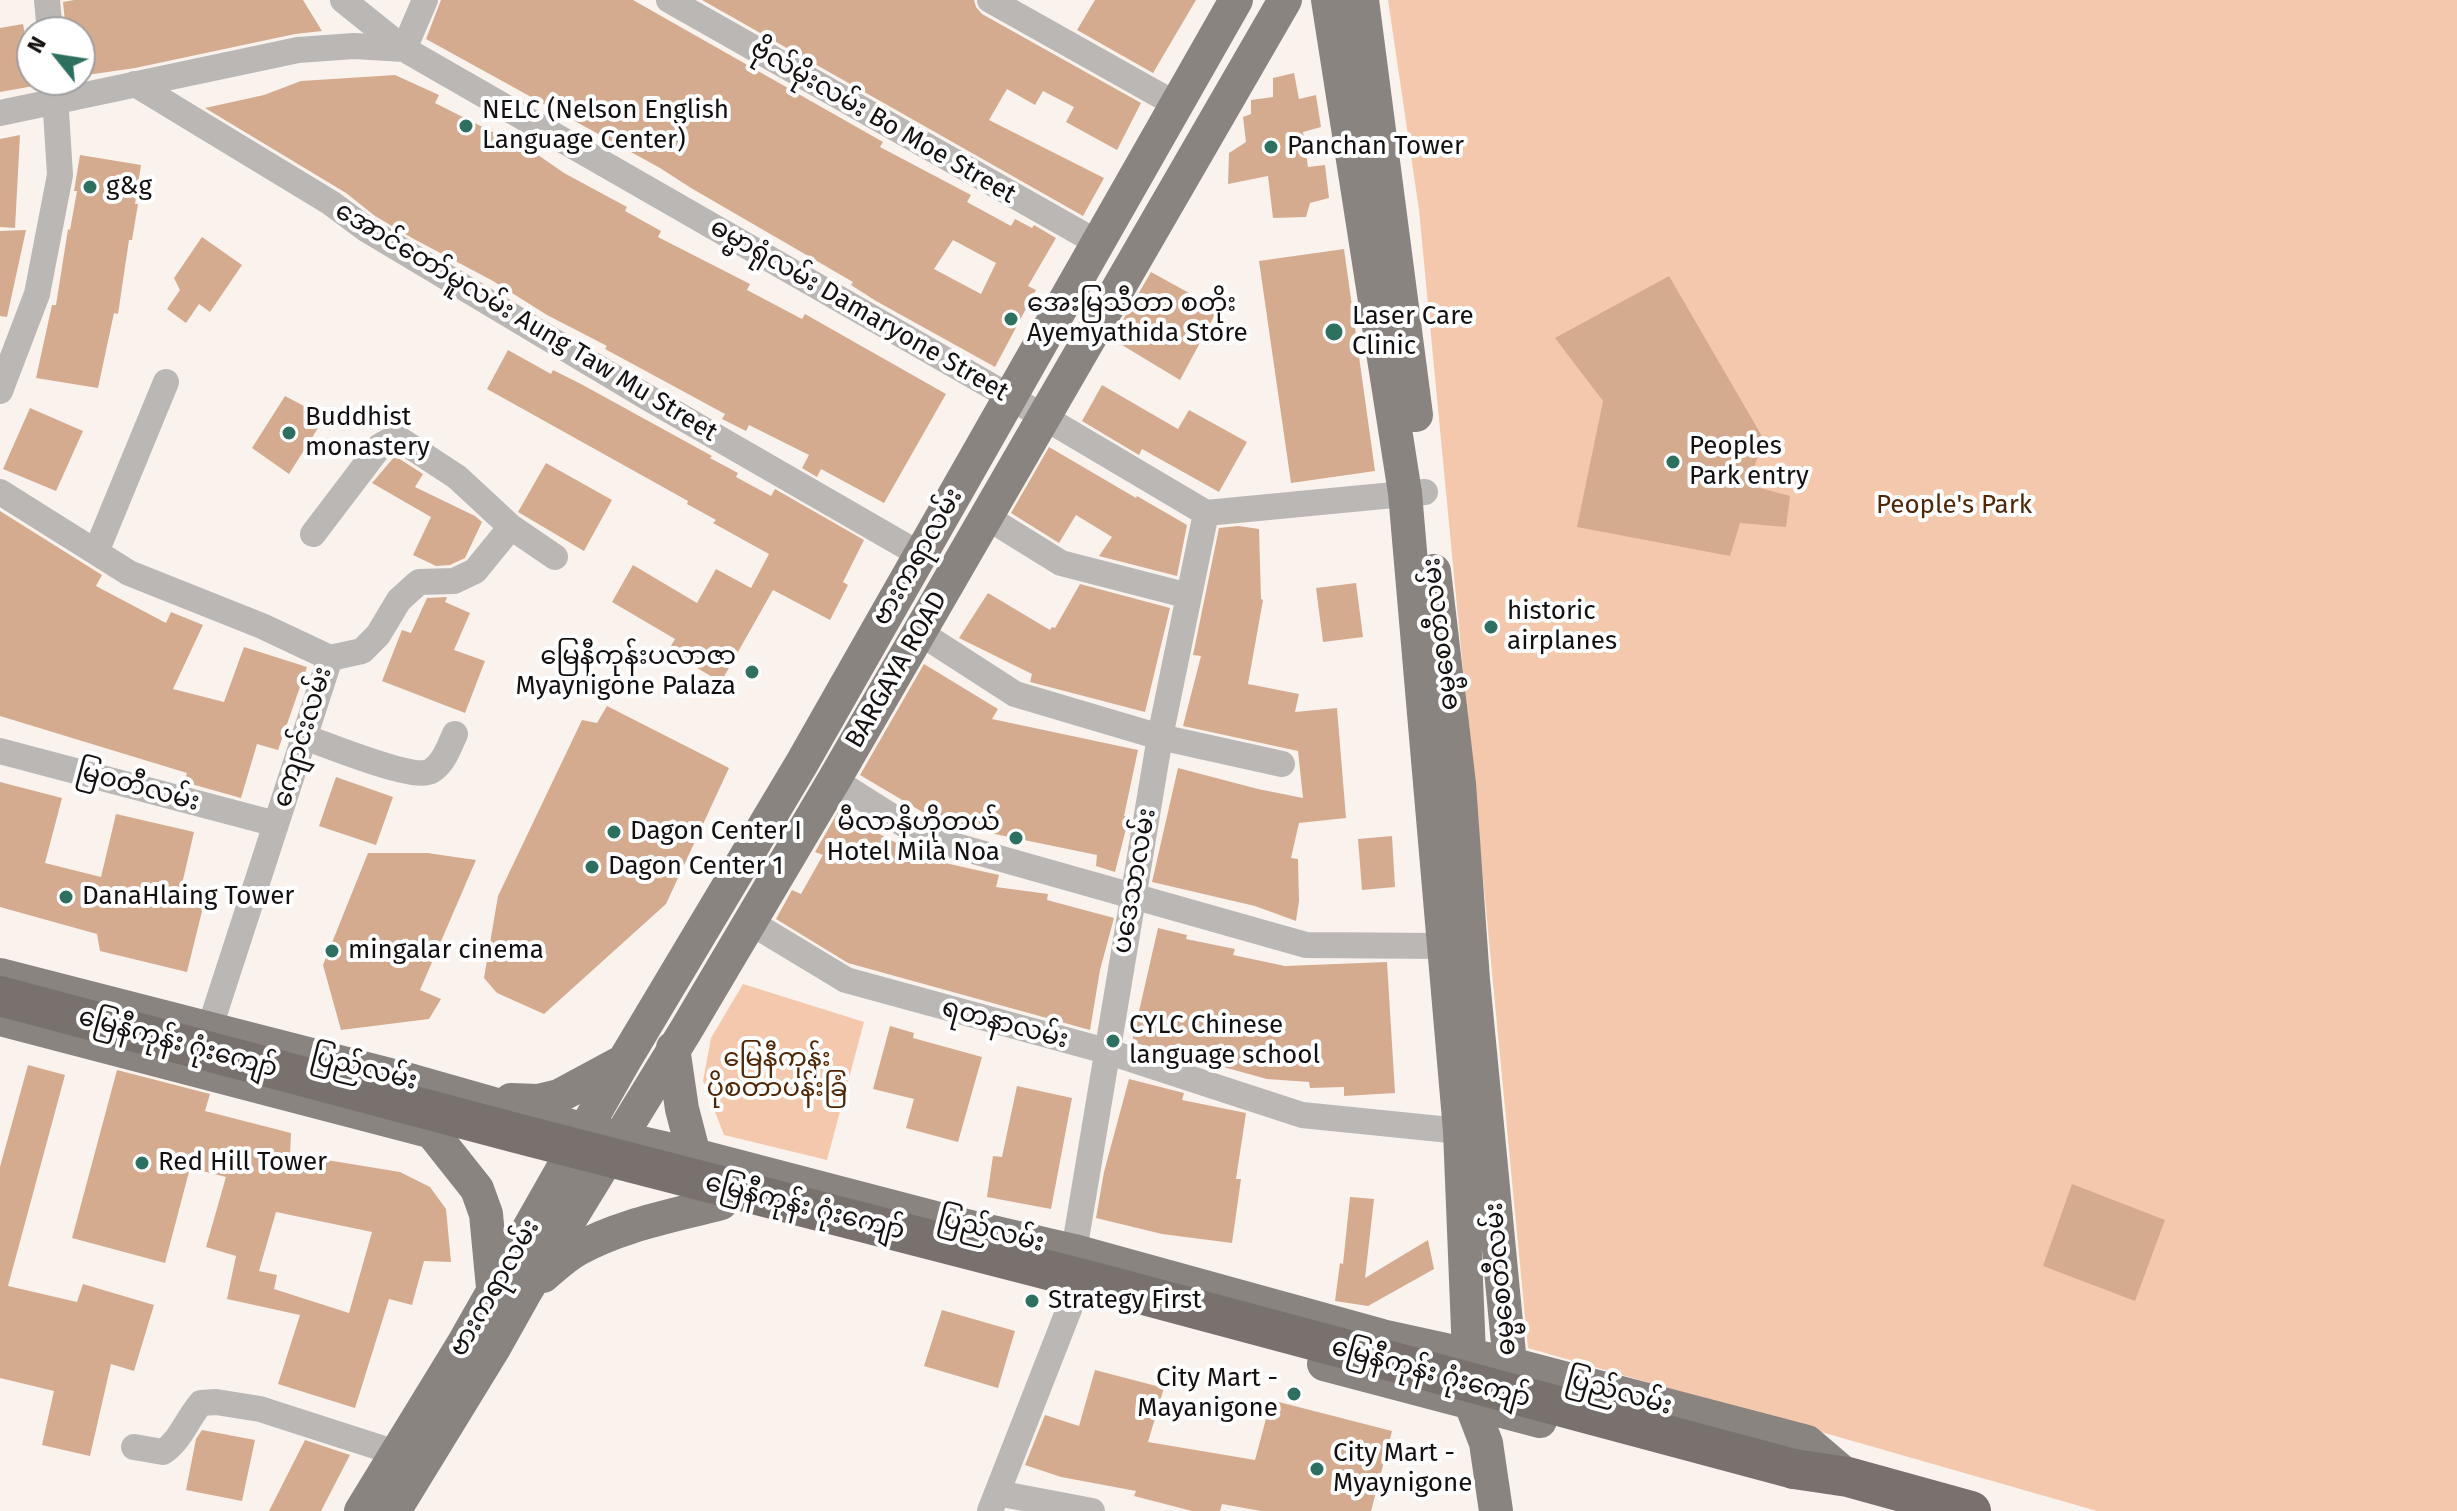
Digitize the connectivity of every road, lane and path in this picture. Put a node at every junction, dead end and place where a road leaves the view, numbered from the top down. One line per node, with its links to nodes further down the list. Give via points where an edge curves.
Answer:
1 (343, 0): 9 (street, ဓမ္မာရုံလမ်း Damaryone Street)
2 (425, 0): 9 (street)
3 (669, 0): 18 (street, ဗိုလ်မိုးလမ်း Bo Moe Street)
4 (990, 0): 16 (street)
5 (1236, 0): 10 (main road, ဗားကရာလမ်း)
6 (1285, 0): 11 (main road)
7 (1328, 0): 25 (main road, ဓမ္မစေတီလမ်း)
8 (1362, 0): 25 (main road, ဓမ္မစေတီလမ်း)
9 (404, 49): 12 (street, via 298,50); 22 (street, ဓမ္မာရုံလမ်း Damaryone Street)
10 (1208, 49): 11 (main road, via 1236,51); 16 (main road, ဗားကရာလမ်း)
11 (1246, 68): 23 (main road)
12 (135, 84): 13 (street); 31 (street, အောင်တော်မူလမ်း Aung Taw Mu Street, via 366,229)
13 (96, 87)
14 (41, 96): 17 (street)
15 (55, 96): 19 (street, via 60,175 37,294)
16 (1177, 105): 18 (main road, ဗားကရာလမ်း)
17 (0, 113)
18 (1098, 243): 22 (main road, ဗားကရာလမ်း)
19 (6, 357): 21 (street)
20 (166, 382): 30 (street)
21 (0, 391)
22 (1010, 397): 23 (street, ဓမ္မာရုံလမ်း Damaryone Street); 31 (main road, ဗားကရာလမ်း)
23 (1044, 417): 26 (street, ဓမ္မာရုံလမ်း Damaryone Street); 27 (main road, BARGAYA ROAD)
24 (0, 492): 30 (street, ကျောင်းလမ်း)
25 (1415, 493): 26 (street); 46 (main road, ဓမ္မစေတီလမ်း); 67 (main road, ဓမ္မစေတီလမ်း, via 1459,784)
26 (1206, 513): 33 (street, ပဒေသာလမ်း)
27 (985, 516): 33 (street, via 1061,563); 34 (main road, BARGAYA ROAD)
28 (511, 527): 29 (street, via 457,477 396,437 380,446); 32 (street); 35 (street, via 475,571 454,581 419,582 362,651)
29 (313, 534)
30 (96, 552): 35 (street, ကျောင်းလမ်း, via 129,573)
31 (919, 554): 40 (main road, ဗားကရာလမ်း)
32 (555, 557)
33 (1189, 596): 38 (street, ပဒေသာလမ်း)
34 (919, 632): 38 (street, via 1015,694); 42 (main road, BARGAYA ROAD)
35 (330, 658): 37 (street, ကျောင်းလမ်း)
36 (455, 734): 37 (street, via 444,759 430,772 410,774)
37 (304, 737): 43 (street, ကျောင်းလမ်း)
38 (1160, 737): 41 (street); 44 (street, ပဒေသာလမ်း)
39 (0, 751): 43 (street, မြဝတီလမ်း)
40 (802, 763): 42 (main road); 53 (main road, ဗားကရာလမ်း)
41 (1282, 764)
42 (834, 780): 44 (street, via 924,837); 45 (main road, BARGAYA ROAD)
43 (276, 824): 50 (street, ကျောင်းလမ်း)
44 (1133, 897): 46 (street, via 1306,945); 52 (street, ပဒေသာလမ်း)
45 (750, 922): 51 (main road); 52 (street, ရတနာလမ်း, via 846,980)
46 (1443, 946): 57 (main road, ဓမ္မစေတီလမ်း)
47 (0, 975): 50 (main road, ပြည်လမ်း)
48 (0, 996): 71 (highway, မြေနီကုန်း ဂုံးကျော်, bridge)
49 (0, 1019): 56 (main road, ပြည်လမ်း)
50 (209, 1030): 54 (main road, ပြည်လမ်း)
51 (673, 1048): 58 (main road); 59 (main road)
52 (1106, 1051): 57 (street, ရတနာလမ်း, via 1302,1115); 62 (street, ပဒေသာလမ်း)
53 (624, 1061): 54 (main road, via 559,1096); 55 (main road, ဗားကရာလမ်း)
54 (483, 1100): 55 (main road, ပြည်လမ်း)
55 (585, 1130): 58 (main road, ပြည်လမ်း); 60 (main road, ဗားကရာလမ်း)
56 (431, 1131): 60 (main road, ပြည်လမ်း); 63 (main road, via 477,1189 486,1214)
57 (1460, 1131): 66 (main road, ဓမ္မစေတီလမ်း)
58 (619, 1137): 59 (main road, ပြည်လမ်း); 60 (main road, ဗားကရာလမ်း)
59 (694, 1155): 62 (main road, ပြည်လမ်း)
60 (582, 1170): 61 (main road, ပြည်လမ်း); 63 (main road, ဗားကရာလမ်း); 64 (main road, ဗားကရာလမ်း)
61 (721, 1203): 64 (main road, via 592,1242); 65 (main road, ပြည်လမ်း)
62 (1074, 1251): 66 (main road, ပြည်လမ်း)
63 (493, 1288): 70 (main road, ဗားကရာလမ်း)
64 (527, 1289): 70 (main road, ဗားကရာလမ်း)
65 (1075, 1294): 68 (main road, ပြည်လမ်း); 72 (street)
66 (1471, 1357): 67 (main road, ပြည်လမ်း); 68 (main road, ဓမ္မစေတီလမ်း)
67 (1510, 1364): 68 (main road, ဓမ္မစေတီလမ်း); 71 (main road, ပြည်လမ်း, via 1807,1442)
68 (1486, 1408): 71 (main road, ပြည်လမ်း, via 1798,1490); 76 (main road, ဓမ္မစေတီလမ်း)
69 (134, 1447): 70 (street, via 163,1452 175,1444 201,1403 216,1402 260,1409)
70 (410, 1458): 73 (main road, ဗားကရာလမ်း); 74 (main road, ဗားကရာလမ်း)
71 (1849, 1483): 77 (highway, ပြည်လမ်း); 78 (highway, ပြည်လမ်း)
72 (993, 1502): 75 (street)
73 (361, 1511)
74 (394, 1511)
75 (1092, 1511)
76 (1496, 1511)
77 (1917, 1511)
78 (1971, 1511)

